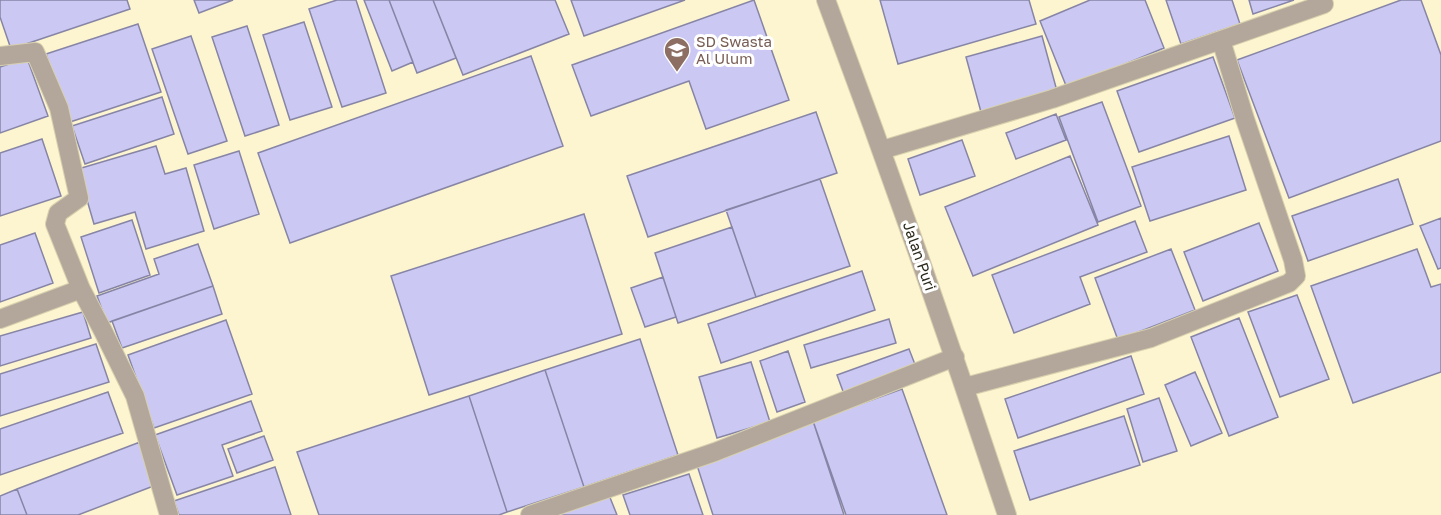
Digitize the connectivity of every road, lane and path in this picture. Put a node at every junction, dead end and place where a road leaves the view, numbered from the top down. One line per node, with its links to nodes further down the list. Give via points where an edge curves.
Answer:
1 (826, 0): 5 (street, Jalan Puri)
2 (1329, 1): 3 (street)
3 (1221, 40): 5 (street, via 1052,99); 9 (street, via 1296,276 1289,283 1151,338)
4 (0, 56): 6 (street, via 35,52 59,108 79,198 58,213 55,224)
5 (882, 150): 8 (street, Jalan Puri)
6 (81, 289): 7 (street); 10 (street, via 135,396)
7 (0, 319)
8 (955, 357): 9 (street, Jalan Puri); 11 (street, via 715,452)
9 (965, 387): 12 (street, Jalan Puri)
10 (169, 515)
11 (530, 515)
12 (1007, 515)

